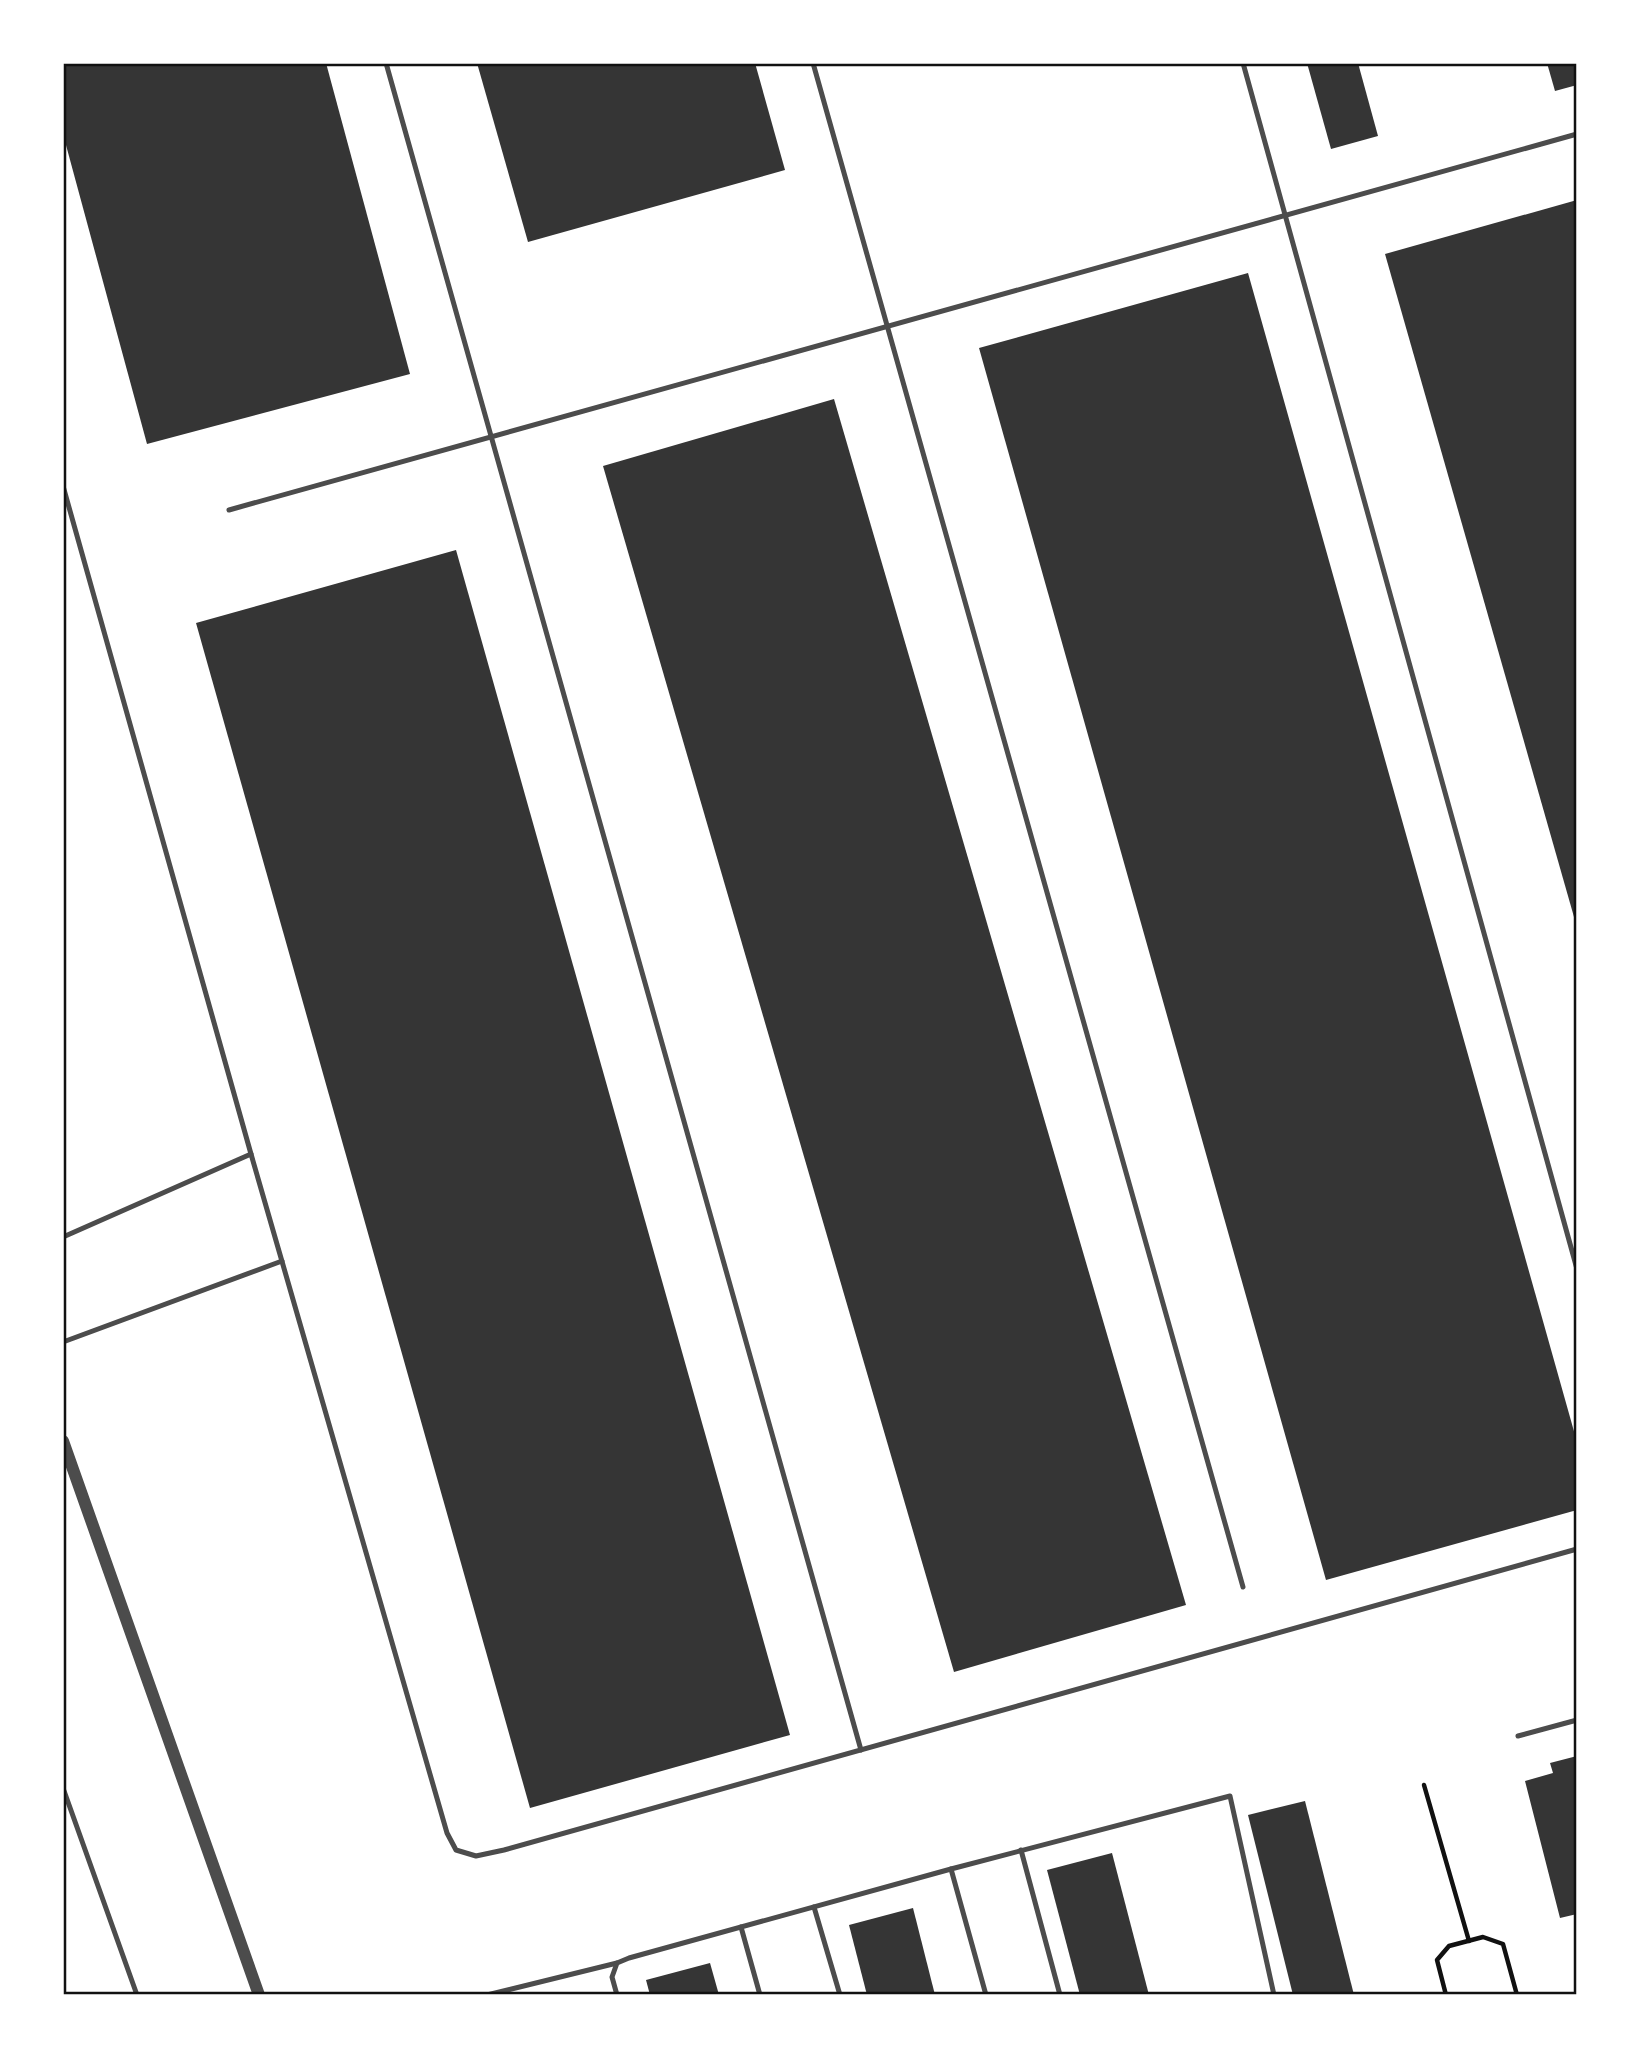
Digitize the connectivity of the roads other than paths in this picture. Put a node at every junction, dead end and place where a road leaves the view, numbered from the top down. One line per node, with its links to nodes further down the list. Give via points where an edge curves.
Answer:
1 (386, 63): 7 (lane)
2 (813, 63): 6 (lane)
3 (1243, 63): 5 (lane)
4 (1577, 134): 5 (lane)
5 (1285, 215): 6 (lane); 13 (lane)
6 (887, 327): 7 (lane); 17 (lane)
7 (492, 437): 9 (lane); 20 (lane)
8 (63, 486): 10 (lane)
9 (229, 510)
10 (251, 1154): 11 (lane); 12 (lane)
11 (63, 1237)
12 (282, 1261): 14 (lane); 20 (lane, via 447,1833 456,1850 476,1856 504,1850)
13 (1577, 1269)
14 (63, 1342)
15 (63, 1441): 29 (street)
16 (1577, 1549): 20 (lane)
17 (1243, 1587)
18 (1577, 1720): 19 (lane)
19 (1518, 1735)
20 (861, 1750)
21 (63, 1788): 28 (lane)
22 (1021, 1850): 23 (lane); 35 (lane); 36 (lane, via 1230,1796)
23 (951, 1869): 24 (lane); 34 (lane)
24 (814, 1907): 25 (lane); 33 (lane)
25 (741, 1927): 26 (lane); 32 (lane)
26 (617, 1964): 27 (lane); 31 (lane, via 611,1977)
27 (501, 1993): 30 (lane)
28 (137, 1995)
29 (259, 1995)
30 (487, 1995)
31 (617, 1995)
32 (760, 1995)
33 (840, 1995)
34 (986, 1995)
35 (1060, 1995)
36 (1274, 1995)

